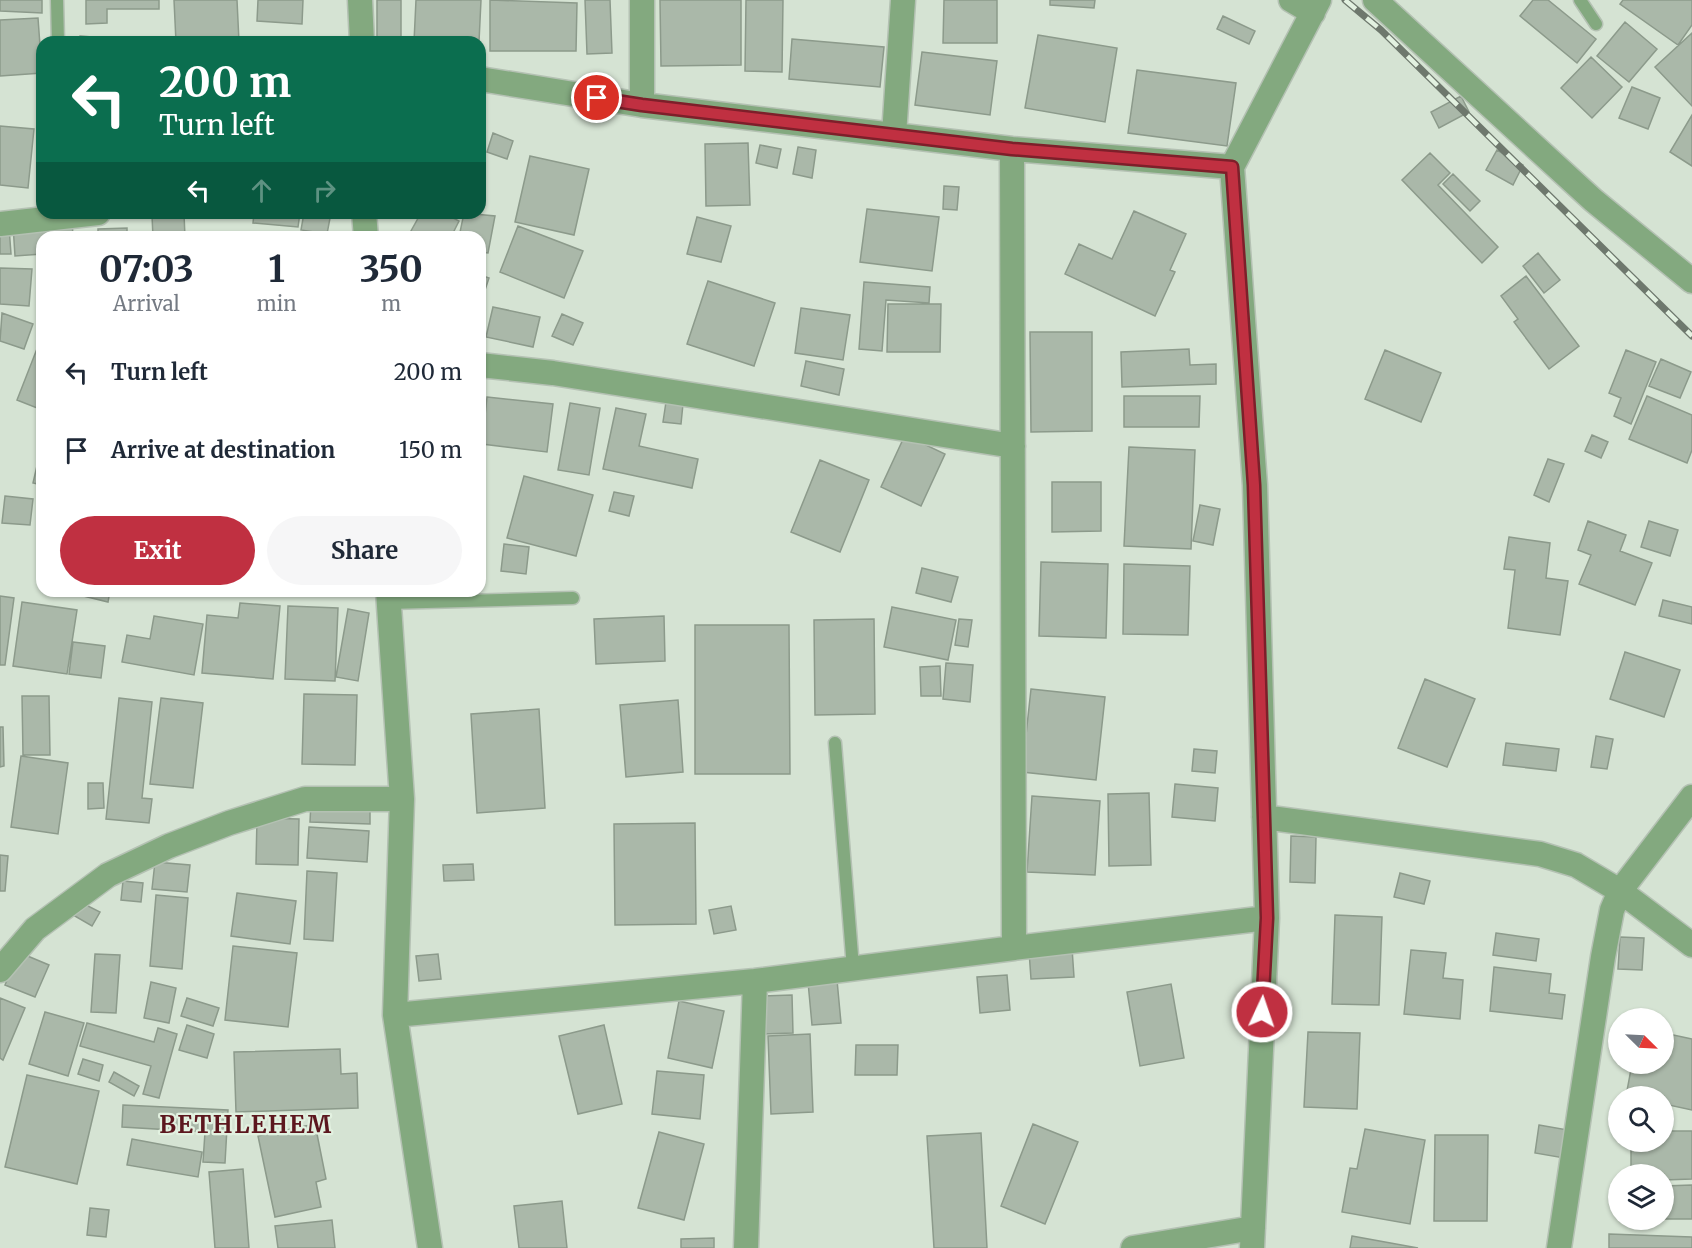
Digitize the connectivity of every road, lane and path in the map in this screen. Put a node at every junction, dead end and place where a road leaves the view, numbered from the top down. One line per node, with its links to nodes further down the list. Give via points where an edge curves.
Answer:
1 (57, 0): 10 (lane)
2 (360, 0): 11 (street)
3 (642, 0): 13 (street)
4 (903, 0): 14 (street)
5 (1291, 0): 8 (street)
6 (1375, 0): 19 (street, via 1593,201)
7 (1580, 0): 9 (lane)
8 (1316, 7): 16 (street)
9 (1596, 24)
10 (58, 36)
11 (362, 36)
12 (486, 80): 13 (street)
13 (642, 105): 14 (street)
14 (894, 135): 15 (street)
15 (1012, 149): 16 (street); 21 (street)
16 (1232, 167): 27 (street, via 1254,485)
17 (45, 219): 18 (street)
18 (0, 224)
19 (1692, 281)
20 (486, 366): 21 (street)
21 (1013, 446): 31 (street)
22 (389, 597): 23 (lane, via 425,604); 26 (street)
23 (573, 598)
24 (835, 743): 32 (lane)
25 (1692, 797): 28 (street)
26 (402, 799): 33 (street, via 304,799 169,846 108,875 90,888 35,929); 35 (street)
27 (1264, 817): 28 (street, via 1540,854 1576,865); 29 (street)
28 (1620, 891): 30 (street); 40 (street, via 1612,910 1603,957)
29 (1267, 918): 31 (street); 36 (street)
30 (1692, 945)
31 (1014, 948): 32 (street)
32 (853, 968): 34 (street)
33 (0, 970)
34 (754, 981): 35 (street); 38 (street)
35 (395, 1015): 37 (street)
36 (1252, 1238): 39 (street)
37 (430, 1248)
38 (746, 1248)
39 (1133, 1248)
40 (1559, 1248)

